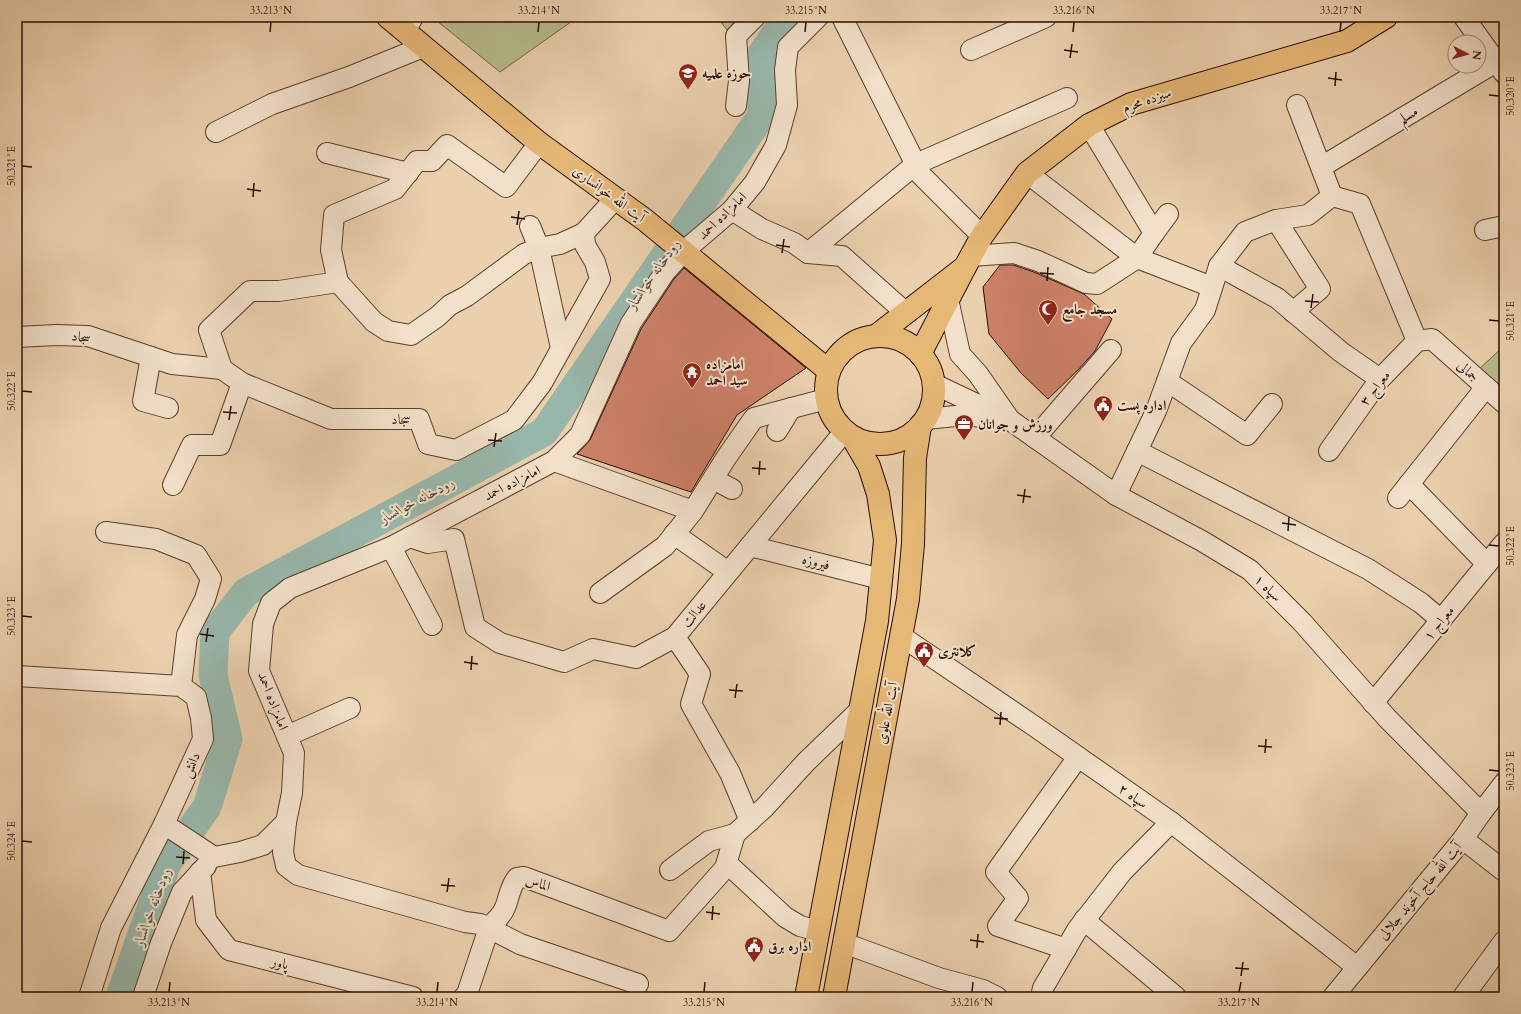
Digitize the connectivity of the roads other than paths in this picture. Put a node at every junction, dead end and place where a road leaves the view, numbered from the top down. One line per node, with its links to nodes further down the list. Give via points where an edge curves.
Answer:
1 (388, 17): 8 (main road, آیت الله خوانساری)
2 (755, 17): 14 (street, via 736,36 739,81)
3 (818, 17): 25 (street, امامزاده احمد, via 788,47 785,70 787,105 776,145 756,182)
4 (842, 17): 19 (street)
5 (1046, 17): 10 (street)
6 (1386, 17): 15 (main road, سیزده محرم, via 1347,41 1131,104)
7 (1464, 17): 11 (street)
8 (409, 24): 9 (main road, آیت الله خوانساری)
9 (423, 47): 16 (street, via 272,104); 17 (main road, آیت الله خوانساری)
10 (971, 50)
11 (1501, 64): 20 (street, مسلم)
12 (1067, 98): 19 (street)
13 (1297, 105): 20 (street)
14 (736, 106)
15 (1089, 125): 22 (main road, سیزده محرم); 32 (street)
16 (216, 132)
17 (539, 143): 21 (street, via 506,187 447,145 432,161 417,161); 24 (main road, آیت الله خوانساری)
18 (327, 153): 21 (street)
19 (916, 164): 33 (street, via 921,175); 36 (street)
20 (1321, 167): 23 (street)
21 (408, 173): 40 (street, via 395,189 334,215 331,250)
22 (1027, 173): 33 (main road, سیزده محرم); 37 (street)
23 (1332, 196): 27 (street, via 1308,215); 47 (street, via 1360,204)
24 (615, 199): 31 (street); 35 (main road, آیت الله خوانساری)
25 (732, 210): 35 (street, امامزاده احمد); 36 (street)
26 (1168, 214): 32 (street)
27 (1276, 220): 39 (street, via 1245,232); 43 (street, via 1320,290)
28 (530, 226): 34 (street)
29 (1504, 226): 30 (street)
30 (1485, 230)
31 (584, 233): 34 (street, via 560,244); 48 (street, سجاد, via 585,245 595,262 600,279)
32 (1154, 233): 37 (street)
33 (982, 236): 38 (main road, سیزده محرم)
34 (539, 248): 40 (street, via 524,254 411,335 388,331 374,322); 48 (street)
35 (684, 251): 53 (main road, آیت الله خوانساری); 71 (street, امامزاده احمد, via 665,272 631,323 580,434)
36 (808, 253): 44 (street, via 842,256)
37 (1137, 258): 38 (street, via 1097,284 1086,283 1014,253); 41 (street)
38 (968, 262): 42 (main road, سیزده محرم); 44 (main road)
39 (1219, 266): 41 (street); 43 (street, via 1268,285 1277,298)
40 (338, 282): 52 (street, via 279,291 250,292 209,330)
41 (1212, 287): 55 (street, via 1205,310 1181,343)
42 (948, 299): 50 (main road, سیزده محرم); 64 (street, via 960,354 978,374)
43 (1293, 312): 54 (street, via 1341,352)
44 (906, 313): 46 (main road)
45 (17, 336): 51 (street, سجاد, via 88,336)
46 (876, 336): 50 (main road, via 900,340); 53 (main road, via 847,347 836,358)
47 (1424, 340): 54 (street, معراج ۳); 58 (street, جمالی)
48 (561, 348): 56 (street, سجاد, via 542,383 514,420 456,450 428,444 419,420 331,419)
49 (1111, 350): 68 (street)
50 (920, 354): 57 (main road, via 929,368)
51 (151, 357): 52 (street, سجاد, via 172,364); 62 (street, via 143,401)
52 (222, 368): 56 (street, سجاد)
53 (829, 371): 59 (main road)
54 (1380, 379): 70 (street, معراج ۳)
55 (1167, 381): 61 (street, via 1247,435); 69 (street)
56 (242, 383): 73 (street, via 220,445 192,445)
57 (934, 384): 64 (street); 65 (main road, via 932,402)
58 (1486, 387): 60 (street, جمالی); 83 (street, via 1403,491)
59 (826, 399): 63 (street); 67 (main road, via 832,417)
60 (1504, 403)
61 (1272, 404)
62 (168, 408)
63 (792, 408): 66 (street); 72 (street, via 754,418)
64 (1010, 420): 65 (street, via 965,415); 68 (street, سپاه ۱)
65 (923, 422): 67 (main road, via 909,436 881,445 866,443); 89 (main road, آیت الله علوی, via 915,458 913,544 908,599)
66 (777, 431)
67 (848, 434): 81 (street, عدالت); 85 (main road, آیت الله علوی, via 869,466 878,494 885,540)
68 (1036, 438): 75 (street, سپاه ۱)
69 (1137, 451): 75 (street); 87 (street, via 1368,569 1421,603)
70 (1329, 452)
71 (554, 461): 76 (street); 79 (street, امامزاده احمد)
72 (713, 479): 74 (street); 76 (street)
73 (173, 485)
74 (732, 489)
75 (1116, 495): 93 (street, سپاه ۱, via 1250,570 1302,622)
76 (693, 511): 78 (street)
77 (106, 532): 92 (street, via 156,539 196,555 211,579 205,599 187,635)
78 (674, 534): 84 (street); 86 (street, via 665,546)
79 (410, 537): 82 (street, امامزاده احمد); 90 (street, via 428,543 454,539 475,627 500,643 564,662 593,649 636,658)
80 (1504, 543): 83 (street, معراج ۱)
81 (750, 546): 84 (street, عدالت); 85 (street, فیروزه)
82 (391, 547): 88 (street); 96 (street, امامزاده احمد, via 290,588 271,603 263,624 260,671)
83 (1487, 564): 87 (street, معراج ۱)
84 (728, 572): 90 (street, عدالت)
85 (881, 579): 95 (main road, آیت الله علوی, via 877,621)
86 (600, 593)
87 (1441, 620): 93 (street, معراج ۱)
88 (432, 625)
89 (901, 636): 97 (street, سپاه ۲); 115 (main road, آیت الله علوی)
90 (675, 637): 100 (street, عدالت, via 700,674 690,704 730,773)
91 (17, 676): 92 (street)
92 (181, 686): 103 (street, دانش, via 196,697 203,739)
93 (1373, 703): 99 (street, سپاه ۱)
94 (350, 708): 96 (street)
95 (860, 710): 100 (street); 113 (main road, آیت الله علوی)
96 (287, 736): 101 (street, امامزاده احمد, via 294,753 292,793)
97 (1078, 757): 102 (street, سپاه ۲); 116 (street, via 996,872 1018,898 998,926)
98 (1504, 783): 99 (street, آیت الله حاج آخوند جلالی)
99 (1481, 813): 105 (street, آیت الله حاج آخوند جلالی)
100 (750, 821): 104 (street)
101 (286, 822): 106 (street, via 263,845); 112 (street, via 283,852 286,866 298,875)
102 (1171, 822): 111 (street, via 1122,872); 117 (street, سپاه ۲)
103 (164, 824): 106 (street); 119 (street, دانش, via 111,928)
104 (735, 834): 107 (street); 108 (street, via 709,841)
105 (1463, 839): 109 (street); 117 (street, آیت الله حاج آخوند جلالی)
106 (214, 858): 110 (street)
107 (725, 868): 112 (street, الماس, via 669,931 524,877 517,878 512,885 502,913); 113 (street, via 731,867 784,917 800,926)
108 (670, 870)
109 (1504, 871)
110 (200, 872): 120 (street, via 182,892); 121 (street, پاور, via 206,920 229,950)
111 (1084, 920): 116 (street); 127 (street)
112 (489, 928): 118 (street, via 520,944); 122 (street)
113 (818, 931): 123 (main road, آیت الله علوی)
114 (1504, 941): 129 (street)
115 (844, 943): 124 (main road, آیت الله علوی); 125 (street, via 939,978 983,990)
116 (1066, 949): 126 (street)
117 (1356, 968): 128 (street, آیت الله حاج آخوند جلالی)
118 (638, 984)
119 (89, 997)
120 (142, 997)
121 (413, 997)
122 (464, 997)
123 (806, 997)
124 (834, 997)
125 (996, 997)
126 (1041, 997)
127 (1176, 997)
128 (1333, 997)
129 (1463, 997)

